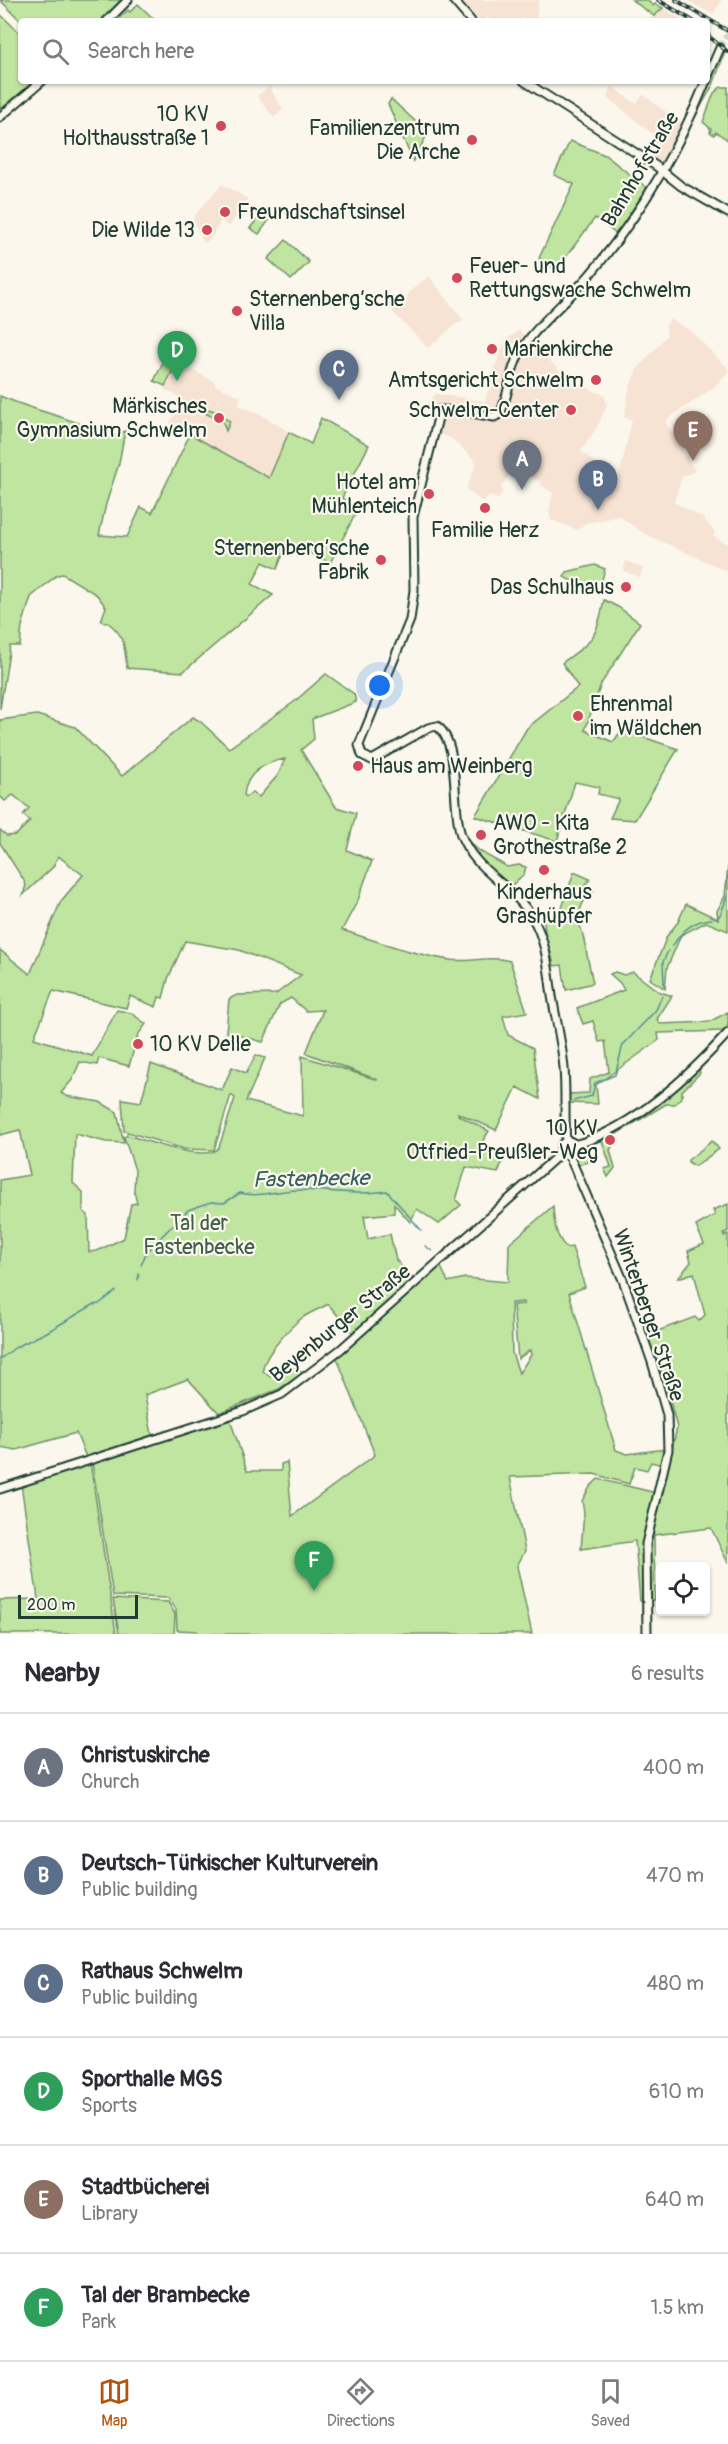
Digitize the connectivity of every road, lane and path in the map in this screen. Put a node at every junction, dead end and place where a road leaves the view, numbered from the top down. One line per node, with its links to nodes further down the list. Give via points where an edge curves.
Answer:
1 (128, 0): 3 (main road)
2 (453, 0): 4 (main road)
3 (110, 18)
4 (468, 18)
5 (720, 48): 6 (main road, Bahnhofstraße)
6 (710, 70)
7 (38, 84): 10 (main road)
8 (529, 84): 11 (main road)
9 (704, 84): 11 (main road, Bahnhofstraße)
10 (0, 117)
11 (662, 171): 12 (main road, via 686,190); 14 (main road, Bahnhofstraße, via 597,266 522,349 498,416 440,410 413,516 414,590 410,620 360,742 360,753 366,759 375,759 422,731 437,726 444,736 453,758 454,807 465,845 482,868 523,903 543,938 563,1058)
12 (728, 213)
13 (728, 1033): 15 (main road, via 664,1096 614,1128)
14 (566, 1142): 15 (main road); 16 (main road, via 561,1145)
15 (574, 1145): 17 (main road)
16 (562, 1152): 17 (main road); 18 (main road, Beyenburger Straße, via 341,1349 282,1394 243,1411)
17 (569, 1155): 19 (main road, Winterberger Straße, via 634,1308 667,1415 668,1450 646,1544)
18 (0, 1489)
19 (647, 1634)

